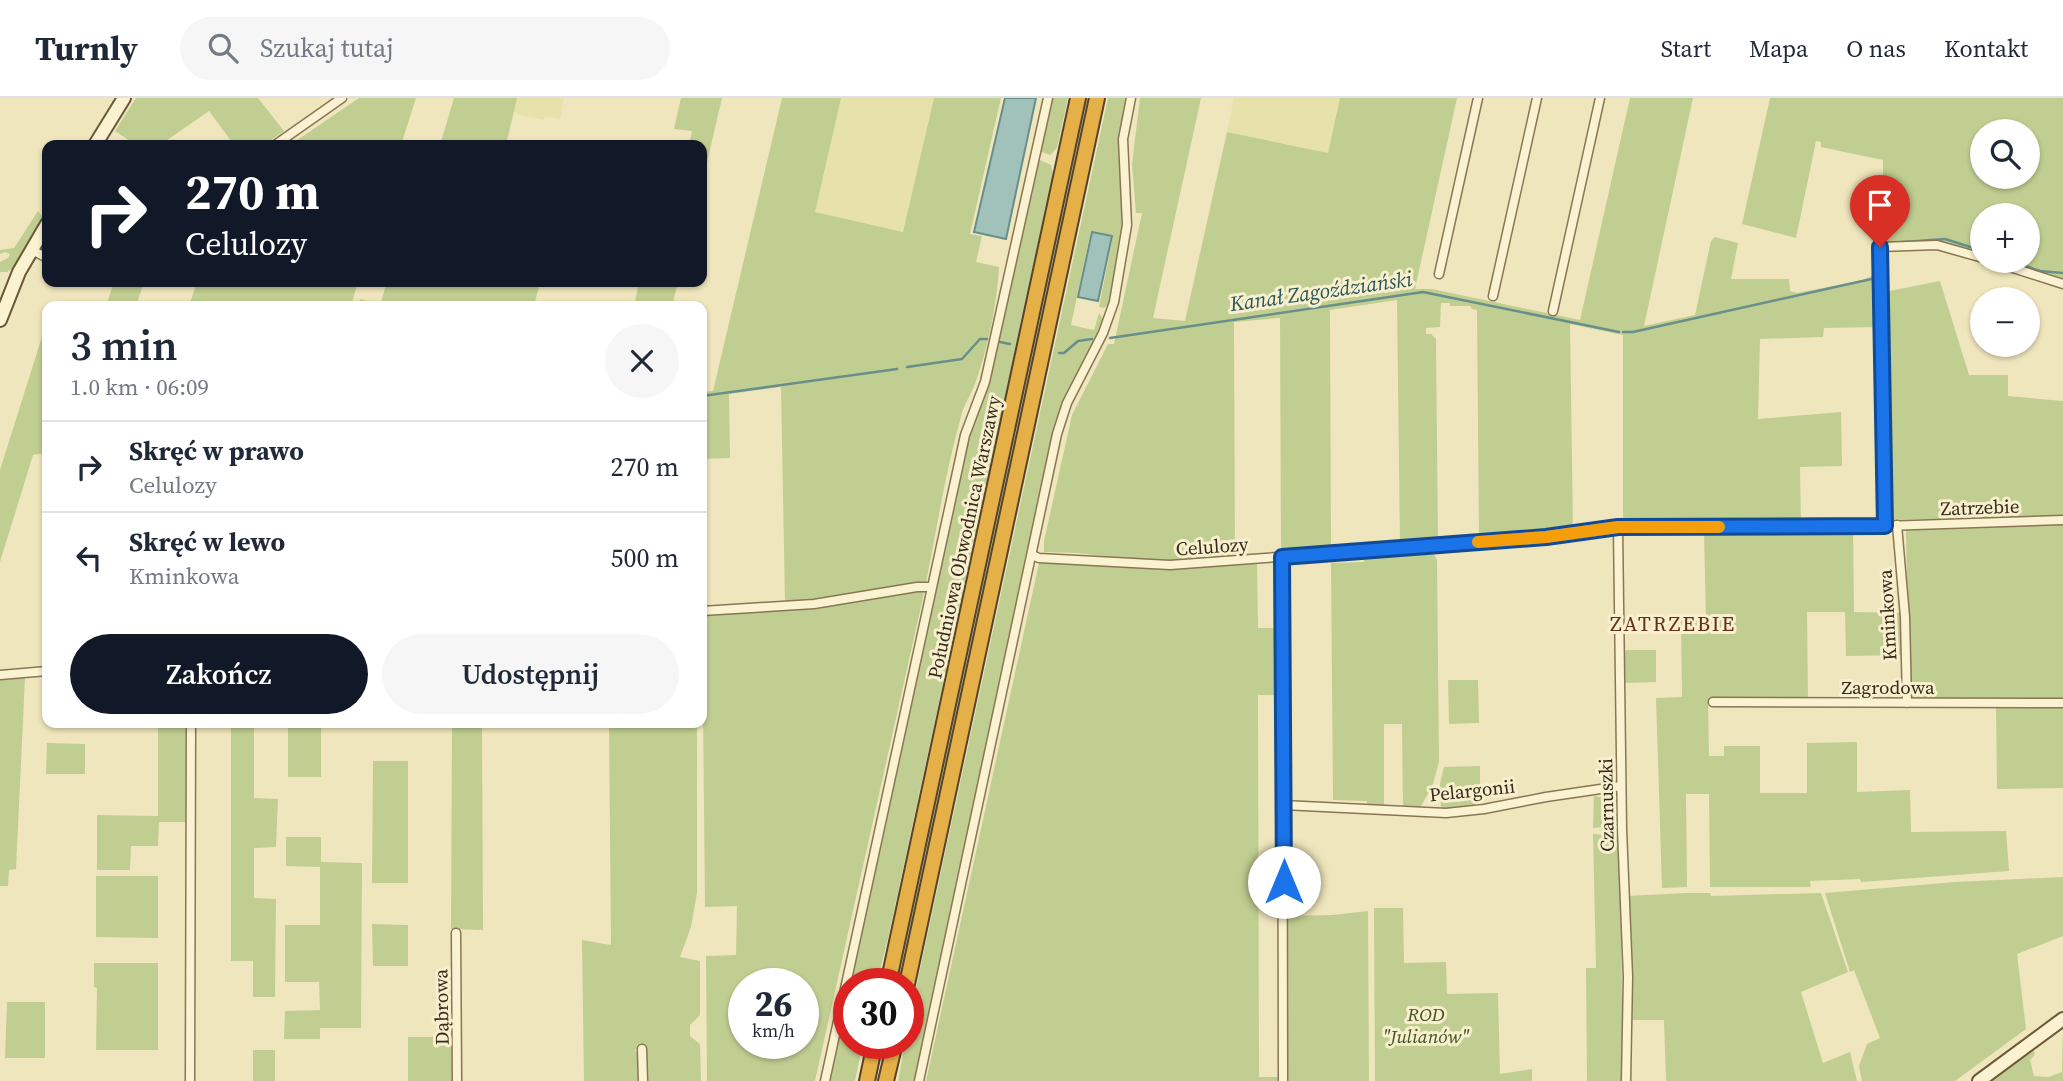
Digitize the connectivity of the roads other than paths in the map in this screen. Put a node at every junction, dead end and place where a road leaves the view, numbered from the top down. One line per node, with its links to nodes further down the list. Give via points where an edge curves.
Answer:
1 (124, 98): 10 (street)
2 (342, 98): 11 (street)
3 (1048, 98): 30 (street, via 985,382 965,435)
4 (1078, 98): 41 (highway, Południowa Obwodnica Warszawy)
5 (1097, 98): 42 (highway, Południowa Obwodnica Warszawy)
6 (1131, 98): 28 (street, via 1123,139 1127,225 1114,302 1062,417)
7 (1478, 98): 17 (street)
8 (1537, 98): 21 (street)
9 (1600, 98): 22 (street)
10 (98, 140)
11 (282, 140)
12 (42, 233): 13 (street)
13 (32, 250): 15 (street); 20 (street)
14 (1970, 254): 26 (street, via 1937,245 1880,247)
15 (42, 255)
16 (2029, 273): 19 (street)
17 (1440, 274)
18 (0, 279): 20 (street)
19 (2063, 284)
20 (13, 285): 23 (street)
21 (1493, 296)
22 (1553, 311)
23 (0, 320)
24 (2063, 520): 25 (street, Zatrzebie)
25 (1898, 525): 26 (street, Celulozy); 35 (street, Kminkowa)
26 (1885, 526): 27 (street, Celulozy)
27 (1618, 527): 29 (street, Celulozy, via 1546,537); 38 (street, Czarnuszki)
28 (1032, 555): 29 (street, Celulozy, via 1170,565); 53 (street)
29 (1282, 557): 39 (street)
30 (932, 587): 31 (street, via 814,604); 50 (street)
31 (707, 611)
32 (42, 671): 33 (street)
33 (0, 675)
34 (1713, 702): 35 (street, Zagrodowa)
35 (1906, 703): 36 (street, Zagrodowa)
36 (2063, 703)
37 (191, 728): 47 (street)
38 (1621, 786): 39 (street, Pelargonii, via 1446,813); 55 (street, Czarnuszki, via 1628,977)
39 (1283, 805): 54 (street)
40 (456, 933): 48 (street, Dąbrowa)
41 (891, 968)
42 (910, 968)
43 (2063, 1019): 56 (street)
44 (642, 1049): 49 (street)
45 (872, 1059): 51 (highway)
46 (892, 1059): 52 (highway)
47 (190, 1081)
48 (457, 1081)
49 (642, 1081)
50 (825, 1081)
51 (867, 1081)
52 (887, 1081)
53 (919, 1081)
54 (1283, 1081)
55 (1626, 1081)
56 (1979, 1081)

